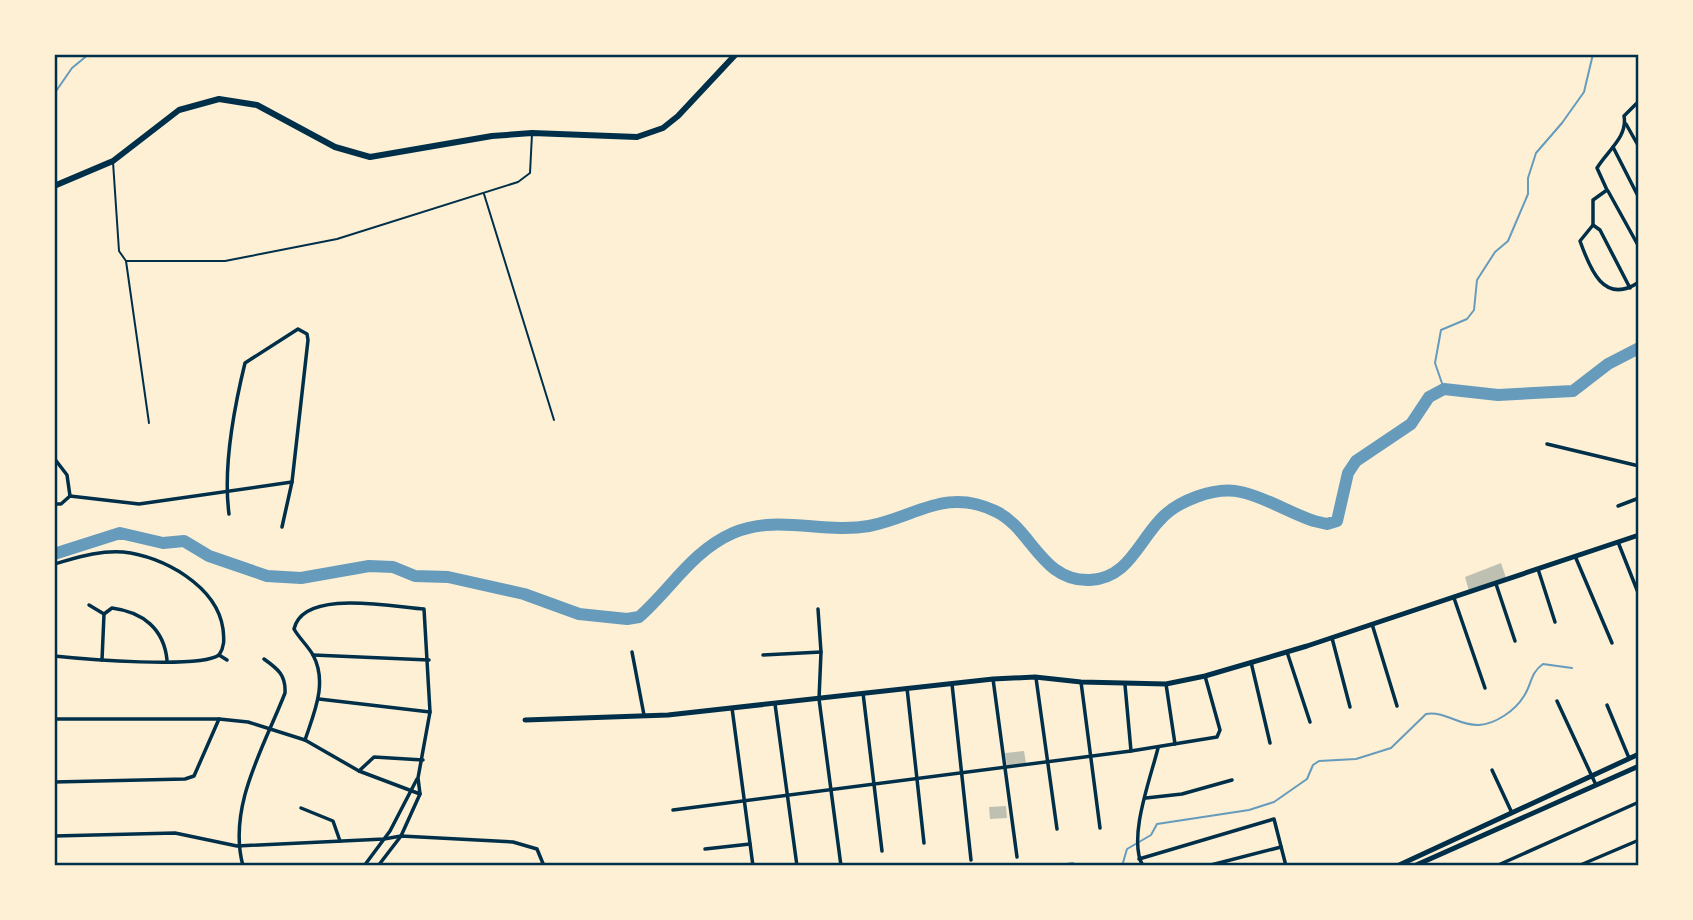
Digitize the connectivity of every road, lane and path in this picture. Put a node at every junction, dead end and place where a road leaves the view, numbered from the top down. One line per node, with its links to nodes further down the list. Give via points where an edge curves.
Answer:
1 (736, 54): 4 (highway, via 663,128 637,136)
2 (1639, 101): 3 (street, via 1624,116)
3 (1626, 124): 5 (street); 6 (street)
4 (532, 134): 7 (highway, via 492,136 370,157 335,147 257,106 219,99 170,115); 10 (lane, via 530,173)
5 (1613, 147): 9 (street, via 1597,168); 11 (street)
6 (1639, 147)
7 (113, 161): 8 (highway); 14 (lane, via 119,251)
8 (54, 186)
9 (1608, 190): 12 (street, via 1593,200); 13 (street)
10 (484, 193): 14 (lane, via 337,239 225,261); 17 (lane)
11 (1639, 198)
12 (1593, 225): 16 (street, via 1600,230); 16 (street, via 1580,240 1601,284 1616,292)
13 (1639, 247)
14 (126, 261): 18 (lane)
15 (1639, 282): 16 (street)
16 (1630, 288)
17 (554, 420)
18 (149, 423)
19 (1547, 444): 21 (street)
20 (54, 458): 24 (street, via 67,475)
21 (1639, 466)
22 (292, 482): 23 (street); 23 (street, via 308,340 303,331 293,332 245,363); 29 (street)
23 (226, 492): 24 (street, via 139,504); 28 (street)
24 (70, 496): 26 (street)
25 (1639, 498): 27 (street)
26 (54, 505)
27 (1618, 506)
28 (229, 514)
29 (282, 527)
30 (1639, 535): 31 (street)
31 (1618, 542): 32 (street); 36 (street)
32 (1575, 556): 34 (street); 45 (street)
33 (54, 564): 49 (street, via 112,552 138,555 167,566 214,602 224,639)
34 (1538, 569): 35 (street); 41 (street)
35 (1496, 584): 37 (street); 44 (street)
36 (1639, 595)
37 (1454, 598): 42 (street); 67 (street)
38 (89, 605): 40 (street)
39 (818, 609): 47 (street)
40 (104, 614): 54 (street); 55 (street, via 118,609 151,623 162,635)
41 (1555, 622)
42 (1372, 624): 43 (street); 75 (street)
43 (1332, 638): 48 (street); 74 (street)
44 (1515, 641)
45 (1612, 643)
46 (632, 652): 78 (street)
47 (821, 652): 51 (street); 70 (street)
48 (1287, 652): 58 (street); 82 (street)
49 (219, 655): 55 (street); 56 (street)
50 (313, 655): 57 (street); 57 (street, via 293,629 296,619 313,606 355,603 424,610); 69 (street, via 320,678)
51 (763, 655)
52 (54, 656): 54 (street)
53 (264, 659): 83 (street, via 285,681)
54 (102, 660): 55 (street)
55 (167, 660)
56 (227, 660)
57 (429, 660): 77 (street)
58 (1251, 663): 59 (street); 85 (street)
59 (1205, 676): 64 (street); 86 (street, via 1219,734)
60 (1035, 677): 61 (street); 62 (street); 93 (street)
61 (993, 679): 63 (street); 95 (street)
62 (1081, 682): 65 (street); 90 (street)
63 (952, 684): 66 (street); 98 (street)
64 (1166, 684): 65 (street); 86 (street)
65 (1125, 685): 88 (street)
66 (907, 687): 68 (street); 101 (street)
67 (1485, 688)
68 (863, 693): 70 (street); 104 (street)
69 (318, 699): 77 (street); 84 (street)
70 (819, 699): 72 (street); 106 (street)
71 (1557, 701): 99 (street)
72 (775, 704): 76 (street); 110 (street)
73 (1607, 705): 91 (street)
74 (1350, 706)
75 (1397, 706)
76 (732, 708): 78 (street); 112 (street)
77 (429, 712): 92 (street)
78 (644, 715): 81 (street)
79 (54, 719): 80 (street)
80 (219, 719): 83 (street, via 248,722); 103 (street, via 194,776)
81 (525, 720)
82 (1310, 722)
83 (270, 731): 84 (street); 127 (street, via 243,797)
84 (304, 740): 97 (street)
85 (1270, 743)
86 (1175, 744): 87 (street)
87 (1158, 748): 88 (street); 111 (street)
88 (1132, 751): 90 (street)
89 (1639, 754): 91 (street)
90 (1088, 756): 93 (street); 118 (street)
91 (1629, 758): 99 (street)
92 (423, 760): 97 (street, via 374,757); 100 (street)
93 (1046, 761): 95 (street); 119 (street)
94 (1639, 765): 105 (street)
95 (1007, 766): 98 (street); 131 (street)
96 (1492, 770): 117 (street)
97 (359, 771): 107 (street)
98 (959, 773): 101 (street); 133 (street)
99 (1592, 775): 105 (street); 108 (street)
100 (418, 778): 107 (street); 109 (street)
101 (917, 778): 104 (street); 125 (street)
102 (1231, 780): 111 (street, via 1182,794)
103 (54, 782)
104 (874, 782): 106 (street); 130 (street)
105 (1597, 785): 113 (street)
106 (830, 788): 110 (street); 140 (street)
107 (409, 791): 109 (street); 122 (street)
108 (1557, 792): 113 (street); 117 (street)
109 (420, 794): 121 (street)
110 (787, 794): 112 (street); 139 (street)
111 (1146, 798): 132 (street, via 1138,830)
112 (743, 801): 116 (street); 126 (street)
113 (1560, 802): 145 (street)
114 (1639, 802): 146 (street)
115 (301, 808): 124 (street, via 333,821)
116 (673, 810)
117 (1512, 813): 144 (street)
118 (1100, 828)
119 (1056, 829)
120 (54, 836): 127 (street, via 174,833)
121 (401, 836): 122 (street); 136 (street); 137 (street, via 513,842 537,849)
122 (384, 839): 124 (street); 135 (street)
123 (1639, 840): 147 (street)
124 (340, 841): 127 (street)
125 (924, 843)
126 (750, 844): 129 (street); 138 (street)
127 (237, 846): 134 (street)
128 (1281, 848): 132 (street, via 1274,819); 142 (street); 143 (street)
129 (705, 849)
130 (883, 851)
131 (1017, 857)
132 (1139, 859): 141 (street)
133 (971, 860)
134 (243, 866)
135 (364, 866)
136 (378, 866)
137 (544, 866)
138 (753, 866)
139 (797, 866)
140 (841, 866)
141 (1143, 866)
142 (1206, 866)
143 (1286, 866)
144 (1397, 866)
145 (1414, 866)
146 (1496, 866)
147 (1578, 866)

